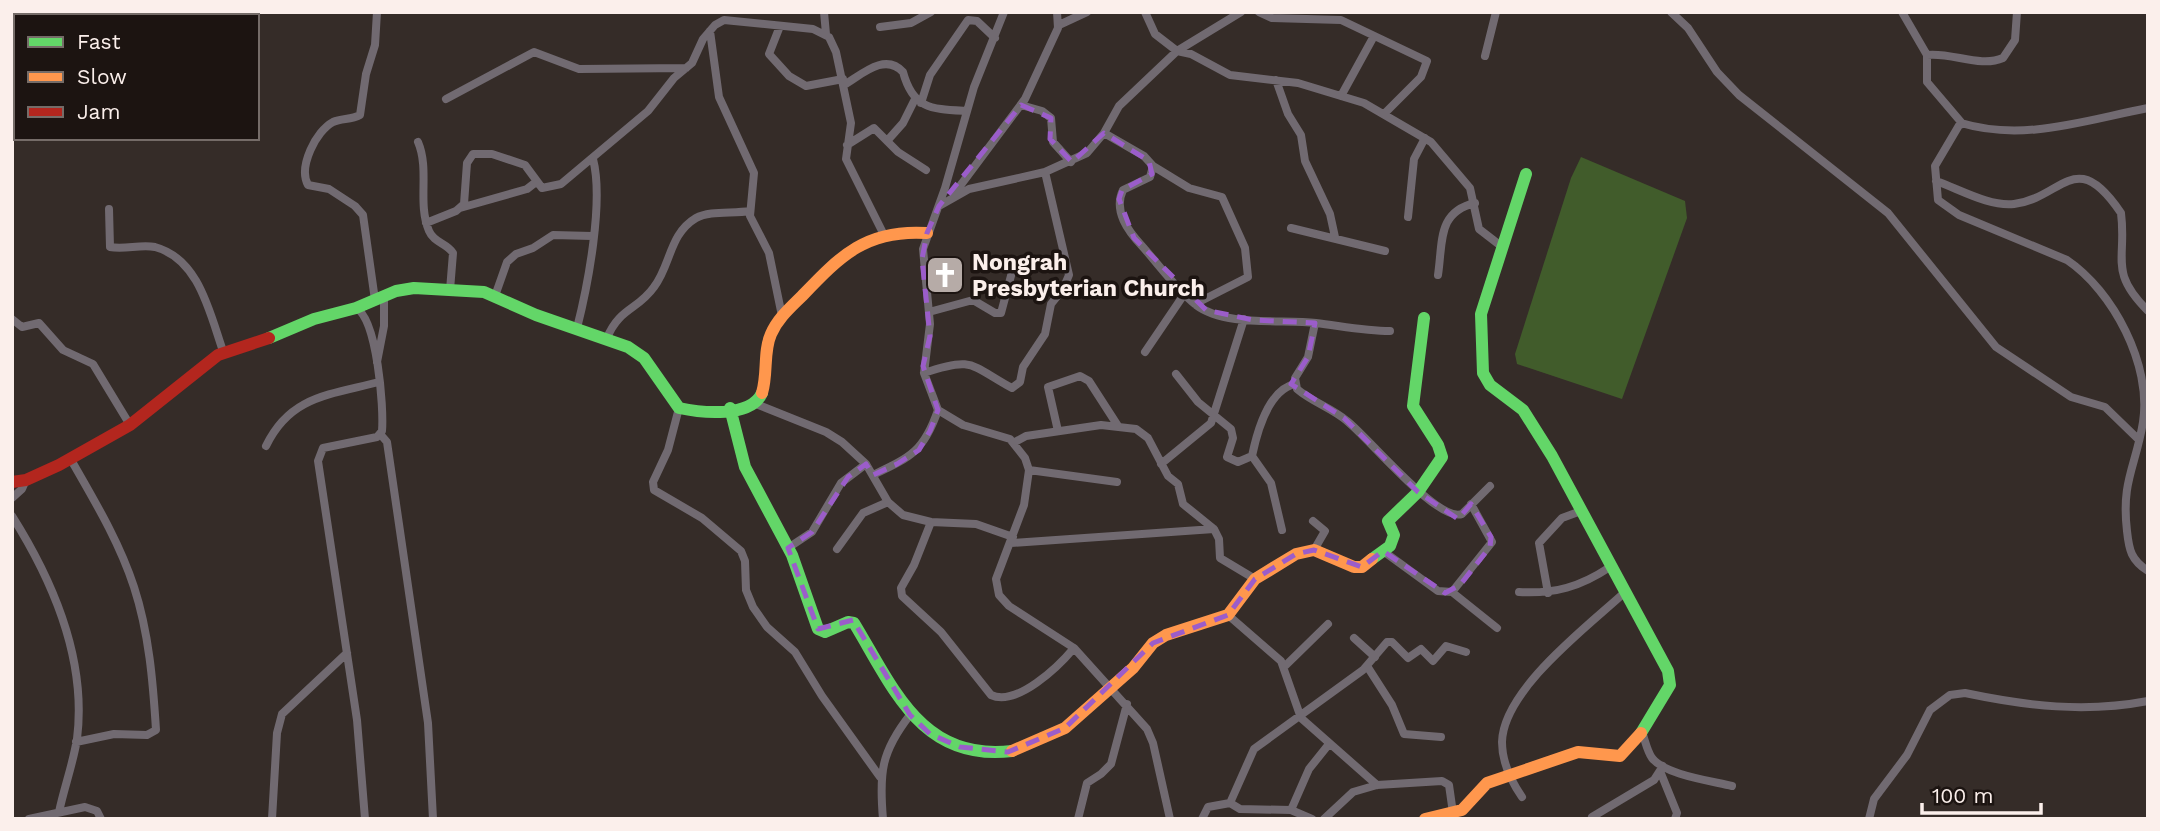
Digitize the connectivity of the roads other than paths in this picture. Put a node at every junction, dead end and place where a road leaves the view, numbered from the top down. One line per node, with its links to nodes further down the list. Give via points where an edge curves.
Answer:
1 (377, 12): 70 (street, via 360,116 329,125 303,168 307,185 329,189 363,215)
2 (824, 12): 20 (street)
3 (930, 12): 18 (street, via 911,23)
4 (1004, 12): 22 (street)
5 (1057, 12): 16 (street)
6 (1087, 12): 16 (street)
7 (1145, 12): 23 (street, via 1155,34)
8 (1241, 12): 23 (street)
9 (1259, 12): 21 (street, via 1272,18 1341,20)
10 (1496, 12): 25 (street)
11 (1671, 12): 99 (street, via 1688,27 1717,72 1739,95 1888,213 1996,347 2071,397 2105,407)
12 (1902, 12): 24 (street)
13 (2017, 12): 24 (street, via 2015,40 2003,58 1984,62)
14 (717, 16): 15 (street); 19 (street)
15 (744, 16): 17 (street)
16 (1059, 25): 32 (street)
17 (780, 26): 20 (street); 28 (street, via 769,54 789,76 806,86)
18 (880, 27)
19 (710, 31): 26 (street); 55 (street, via 719,97 754,173)
20 (826, 34): 28 (street)
21 (1374, 36): 29 (street); 35 (street, via 1420,56 1428,65)
22 (995, 38): 31 (street, via 977,20 968,20); 34 (street)
23 (1177, 51): 27 (street, via 1230,75); 37 (street, via 1119,106)
24 (1927, 55): 36 (street, via 1925,79 1959,118)
25 (1485, 57)
26 (686, 68): 30 (street, via 579,69 534,52); 42 (street, via 648,111)
27 (1276, 80): 29 (street); 62 (street, via 1301,135 1305,161 1330,214)
28 (843, 82): 31 (street, via 889,64 903,72); 41 (street, via 850,123)
29 (1341, 96): 35 (street)
30 (446, 99)
31 (918, 101): 34 (street, via 936,109); 39 (street)
32 (1021, 105): 43 (street, via 1051,118 1053,142); 50 (street)
33 (2148, 108): 36 (street, via 2038,131 1998,132)
34 (966, 111): 52 (street)
35 (1384, 114): 38 (street)
36 (1960, 126): 48 (street, via 1938,159)
37 (1104, 134): 43 (street); 44 (street)
38 (1424, 138): 51 (street, via 1464,179); 56 (street, via 1414,159)
39 (887, 141): 41 (street, via 872,127); 45 (street)
40 (418, 142): 57 (street, via 423,155)
41 (847, 145): 60 (street, via 848,164)
42 (593, 159): 49 (street, via 551,189); 61 (street, via 598,185)
43 (1071, 162): 46 (street)
44 (1153, 166): 68 (street, via 1150,177 1123,190 1121,214 1128,231); 71 (street, via 1189,188 1222,197 1245,248 1248,277)
45 (926, 170)
46 (1045, 172): 50 (street, via 984,184); 86 (street, via 1069,275 1051,304 1045,334 1023,367 1020,382 1012,388 962,362)
47 (1525, 174): 63 (street)
48 (1936, 181): 73 (street, via 2005,204 2028,200 2068,180 2093,182 2121,212 2122,276); 99 (street, via 1942,204 1959,215 2067,260 2096,284 2114,311 2140,373 2143,421)
49 (536, 182): 53 (street); 53 (street, via 520,163 492,154 473,154 467,163 466,200)
50 (952, 197): 52 (street)
51 (1475, 203): 63 (street, via 1479,229); 66 (street, via 1450,214)
52 (940, 206): 59 (street)
53 (460, 208): 57 (street)
54 (109, 209): 84 (street, via 110,247 155,247 188,267)
55 (750, 211): 75 (street, via 769,253); 82 (street, via 702,215 686,226 676,237 656,285 617,318)
56 (1408, 217)
57 (426, 223): 67 (street, via 434,239 453,253)
58 (1291, 228): 62 (street)
59 (927, 233): 60 (street); 74 (street, via 922,259)
60 (884, 235): 75 (street, via 838,257)
61 (592, 236): 69 (street, via 552,235 516,254 507,262); 80 (street)
62 (1335, 237): 64 (street)
63 (1501, 246): 116 (street, via 1481,314 1483,373 1490,385 1523,410)
64 (1385, 251)
65 (1012, 272): 74 (street, via 1001,313 973,300)
66 (1438, 275)
67 (450, 290): 69 (street); 70 (street, via 414,288)
68 (1185, 293): 71 (street); 83 (street)
69 (495, 296): 80 (street)
70 (380, 298): 72 (street); 85 (street, via 384,326)
71 (1195, 304): 78 (street)
72 (356, 309): 84 (street, via 314,319); 85 (street, via 368,321)
73 (2148, 311)
74 (929, 312): 86 (street)
75 (782, 316): 90 (street, via 769,340)
76 (12, 318): 95 (street, via 22,327 42,324 62,350 93,364)
77 (1424, 318): 112 (street, via 1413,407 1442,457)
78 (1244, 319): 79 (street); 94 (street)
79 (1315, 323): 81 (street); 89 (street, via 1308,357)
80 (577, 328): 82 (street)
81 (1390, 331)
82 (607, 338): 91 (street, via 640,353)
83 (1145, 352)
84 (224, 354): 95 (street)
85 (377, 362): 88 (street)
86 (924, 373): 93 (street)
87 (1176, 374): 94 (street)
88 (379, 382): 98 (street); 101 (street, via 300,405 281,421)
89 (1295, 384): 102 (street, via 1283,388 1268,410); 112 (street, via 1317,405 1344,418 1368,438)
90 (756, 404): 92 (street); 104 (street, via 833,436)
91 (679, 408): 92 (street); 155 (street, via 668,450 653,482 654,491 702,518 741,551 746,590 758,614 795,652)
92 (730, 408): 123 (street, via 748,475)
93 (937, 410): 100 (street, via 963,425); 107 (street, via 919,450)
94 (1216, 416): 102 (street, via 1233,433 1227,457 1238,463); 105 (street, via 1207,429)
95 (130, 425): 103 (street)
96 (1118, 426): 97 (street); 97 (street, via 1086,377 1080,376 1048,387); 105 (street, via 1144,434)
97 (1058, 431): 100 (street)
98 (381, 435): 140 (street, via 328,446 318,457); 168 (street, via 387,442 428,723)
99 (2138, 439): 128 (street, via 2124,503 2129,551)
100 (1015, 442): 106 (street)
101 (266, 446)
102 (1252, 456): 121 (street, via 1271,483)
103 (71, 458): 108 (street); 151 (street, via 134,585 148,645 156,730)
104 (866, 464): 107 (street); 123 (street, via 841,483 812,532)
105 (1161, 464): 120 (street, via 1178,484 1183,503)
106 (1029, 470): 110 (street); 122 (street)
107 (873, 475): 114 (street)
108 (26, 480): 109 (street); 113 (street)
109 (12, 482)
110 (1116, 482)
111 (1490, 486): 115 (street)
112 (1418, 492): 115 (street, via 1457,516); 126 (street, via 1388,521 1394,538)
113 (12, 498)
114 (888, 502): 119 (street, via 903,515); 124 (street, via 863,513)
115 (1472, 504): 130 (street, via 1492,542)
116 (1581, 511): 127 (street); 132 (street, via 1562,518 1541,539)
117 (12, 516): 151 (street, via 51,589 73,650)
118 (1313, 521): 125 (street, via 1325,531)
119 (931, 522): 122 (street, via 976,524); 138 (street, via 900,591 942,632 991,695 1007,696 1040,680)
120 (1214, 529): 122 (street); 129 (street, via 1220,558)
121 (1282, 530)
122 (1012, 540): 138 (street, via 996,579 999,595)
123 (788, 548): 147 (street, via 818,629 825,632 855,623)
124 (837, 549)
125 (1314, 550): 126 (street, via 1354,567 1368,565); 129 (street, via 1296,554)
126 (1383, 551): 130 (street, via 1438,591)
127 (1610, 568): 132 (street, via 1584,584); 133 (street)
128 (2148, 571)
129 (1255, 579): 134 (street)
130 (1452, 592): 136 (street)
131 (1519, 592): 132 (street)
132 (1548, 593)
133 (1624, 593): 149 (street, via 1670,680 1669,691); 154 (street, via 1522,692 1502,739)
134 (1228, 615): 143 (street, via 1269,648); 144 (street, via 1159,638)
135 (1328, 624): 143 (street)
136 (1497, 628)
137 (1354, 638): 141 (street)
138 (1073, 648): 144 (street)
139 (1466, 652): 141 (street, via 1446,646 1433,661 1421,649 1408,658 1389,641)
140 (347, 653): 166 (street, via 282,715); 167 (street)
141 (1375, 657): 142 (street)
142 (1367, 666): 148 (street); 150 (street, via 1404,734)
143 (1284, 667): 148 (street)
144 (1111, 686): 146 (street); 147 (street, via 1065,728 1008,752 951,745 930,734)
145 (2148, 701): 177 (street, via 2073,710 1965,693 1950,695 1930,710 1907,755 1874,799)
146 (1127, 704): 170 (street, via 1114,756 1106,770 1087,783); 171 (street, via 1153,743)
147 (910, 715): 155 (street, via 887,750)
148 (1301, 718): 152 (street); 159 (street, via 1254,749)
149 (1642, 732): 153 (street); 154 (street, via 1620,756 1578,752)
150 (1441, 737)
151 (76, 742): 161 (street)
152 (1329, 744): 156 (street); 160 (street, via 1309,769)
153 (1662, 768): 157 (street); 163 (street, via 1654,780); 176 (street)
154 (1510, 776): 158 (street); 162 (street, via 1487,783 1468,806)
155 (880, 777): 169 (street)
156 (1377, 785): 162 (street, via 1447,782); 174 (street, via 1347,794)
157 (1732, 786)
158 (1522, 797)
159 (1230, 803): 160 (street, via 1240,809); 172 (street, via 1208,807)
160 (1291, 810): 173 (street)
161 (59, 812): 164 (street); 165 (street, via 85,807 97,811)
162 (1453, 813): 175 (street)
163 (1592, 817)
164 (29, 819)
165 (101, 819)
166 (272, 819)
167 (365, 819)
168 (433, 819)
169 (883, 819)
170 (1078, 819)
171 (1170, 819)
172 (1202, 819)
173 (1312, 819)
174 (1324, 819)
175 (1425, 819)
176 (1675, 819)
177 (1869, 819)

